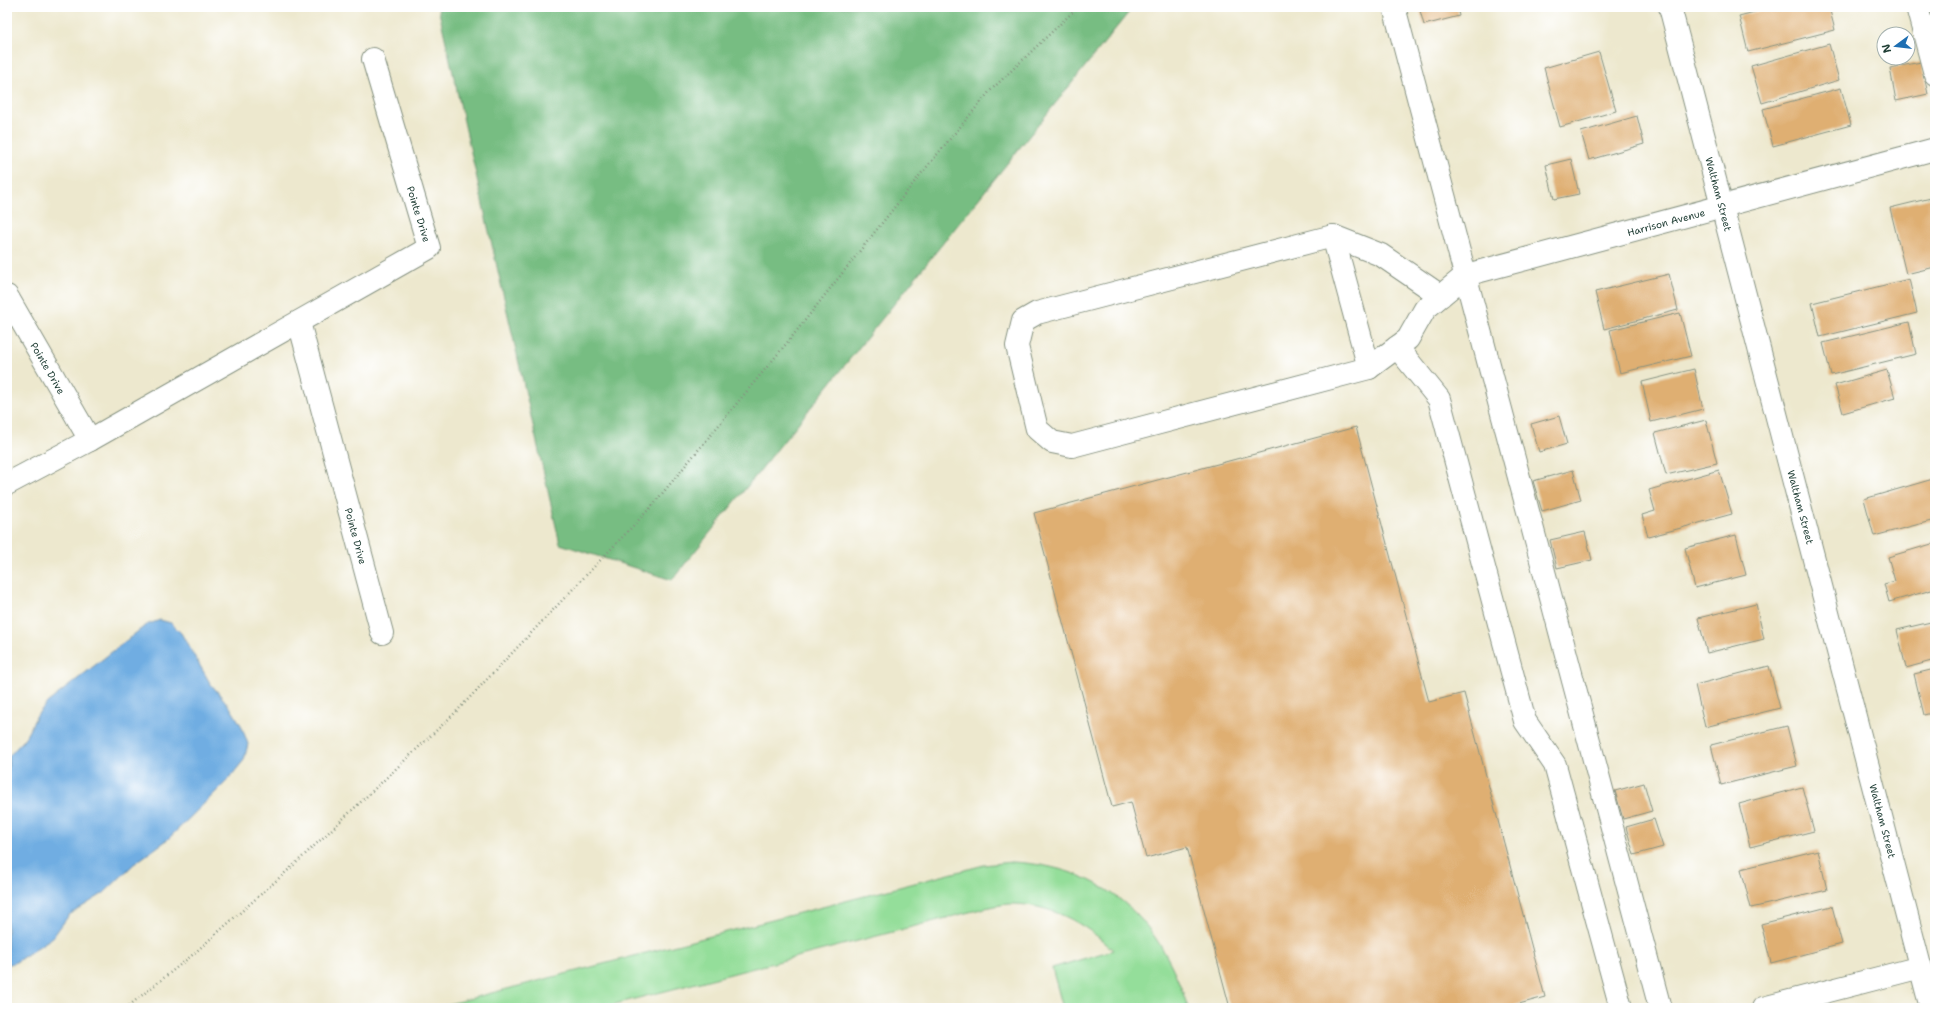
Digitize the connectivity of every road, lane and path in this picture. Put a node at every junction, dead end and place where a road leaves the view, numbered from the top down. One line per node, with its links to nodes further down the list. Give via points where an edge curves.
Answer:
1 (1078, 7): 20 (path, via 990,91 651,507 466,702 295,864 190,957)
2 (1394, 7): 10 (street)
3 (1670, 7): 8 (street, Waltham Street)
4 (1917, 7): 6 (street)
5 (372, 59): 13 (street, Pointe Drive, via 429,248)
6 (1935, 74)
7 (1935, 149): 8 (street, Harrison Avenue)
8 (1722, 207): 10 (street, Harrison Avenue); 19 (street, Waltham Street)
9 (1333, 236): 12 (street, via 1381,255); 15 (street); 15 (street, via 1036,313 1023,321 1017,346 1037,429 1052,442 1072,446)
10 (1466, 275): 12 (street); 22 (street)
11 (7, 296): 16 (street, Pointe Drive)
12 (1441, 296): 14 (street, via 1425,309 1408,339)
13 (298, 322): 16 (street, Pointe Drive); 18 (street, Pointe Drive)
14 (1397, 347): 15 (street); 21 (street, via 1439,400 1526,721 1555,765)
15 (1370, 368)
16 (90, 440): 17 (street, Pointe Drive)
17 (7, 484)
18 (382, 633)
19 (1921, 967): 23 (street); 24 (street, Waltham Street)
20 (126, 1008)
21 (1621, 1008)
22 (1660, 1008)
23 (1763, 1008)
24 (1932, 1008)

